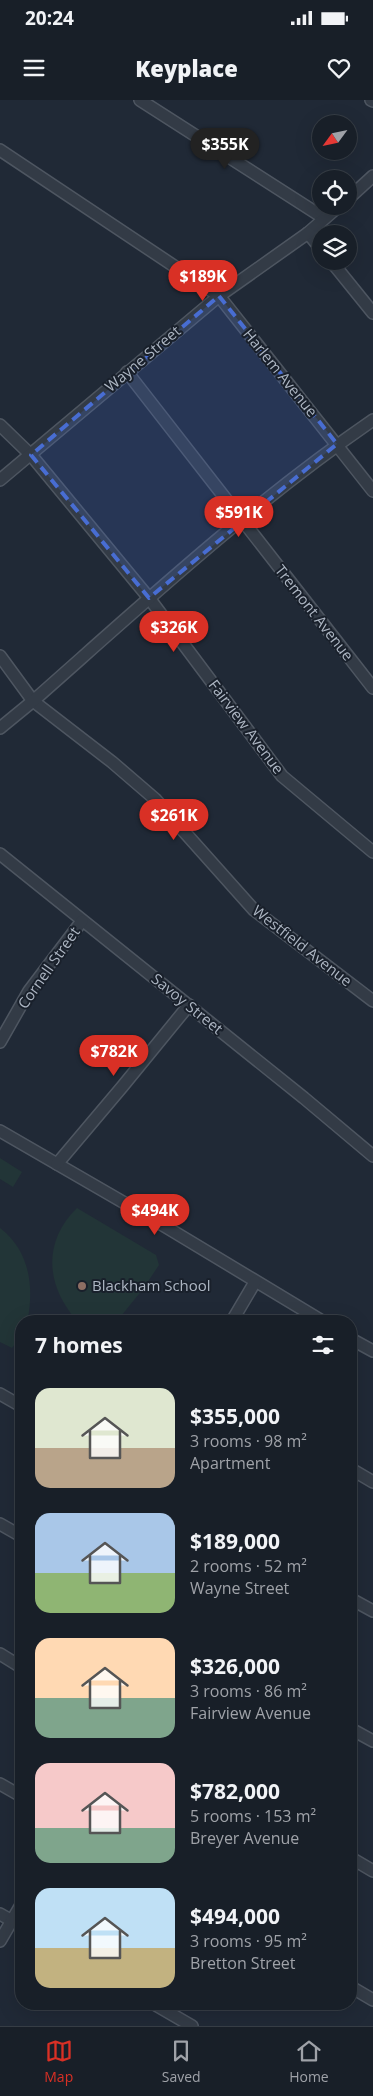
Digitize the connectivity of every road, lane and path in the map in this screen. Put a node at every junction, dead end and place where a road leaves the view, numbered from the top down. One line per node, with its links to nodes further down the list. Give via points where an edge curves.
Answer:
1 (140, 100): 6 (street)
2 (0, 150): 10 (street, Harlem Avenue)
3 (373, 176): 4 (street)
4 (357, 191)
5 (328, 215): 6 (street, Wayne Street)
6 (324, 218): 7 (street, Wayne Street)
7 (308, 232): 8 (street); 10 (street, Wayne Street)
8 (312, 237)
9 (338, 270): 11 (street)
10 (219, 296): 12 (street, Wayne Street); 15 (street, Harlem Avenue)
11 (373, 313)
12 (127, 372): 16 (street, Wayne Street); 19 (street, Tremont Avenue)
13 (373, 420): 15 (street)
14 (0, 425): 16 (street, Fairview Avenue)
15 (337, 444): 18 (street, Harlem Avenue); 19 (street)
16 (31, 455): 17 (street, Wayne Street); 20 (street, Fairview Avenue)
17 (0, 480)
18 (373, 491)
19 (240, 520): 20 (street); 22 (street, Tremont Avenue)
20 (149, 598): 23 (street); 25 (street, Fairview Avenue, via 282,776)
21 (0, 656): 23 (street, Westfield Avenue)
22 (373, 688)
23 (34, 701): 24 (street); 28 (street, Westfield Avenue, via 155,799 254,910)
24 (0, 728)
25 (373, 852)
26 (0, 854): 27 (street, Savoy Street)
27 (82, 921): 29 (street, Savoy Street); 30 (street, Cornell Street, via 29,991)
28 (373, 1001)
29 (189, 1005): 32 (street, Savoy Street); 33 (street)
30 (0, 1042)
31 (0, 1131): 33 (street)
32 (373, 1156)
33 (57, 1164): 34 (street)
34 (255, 1282): 35 (street); 36 (street)
35 (236, 1315)
36 (312, 1315)
37 (357, 1343): 38 (street)
38 (373, 1351)
39 (0, 1394): 40 (street)
40 (15, 1403)
41 (357, 1473): 42 (street)
42 (373, 1482)
43 (0, 1524): 44 (street)
44 (15, 1533)
45 (357, 1602): 46 (street)
46 (373, 1611)
47 (0, 1654): 48 (street)
48 (15, 1663)
49 (357, 1732): 50 (street)
50 (373, 1741)
51 (0, 1784): 52 (street)
52 (15, 1793)
53 (357, 1862): 54 (street)
54 (373, 1871)
55 (0, 1914): 56 (street)
56 (15, 1922)
57 (15, 1924): 58 (street)
58 (0, 1941)
59 (357, 1991): 60 (street)
60 (373, 2000)
61 (164, 2010): 62 (street)
62 (192, 2026)

